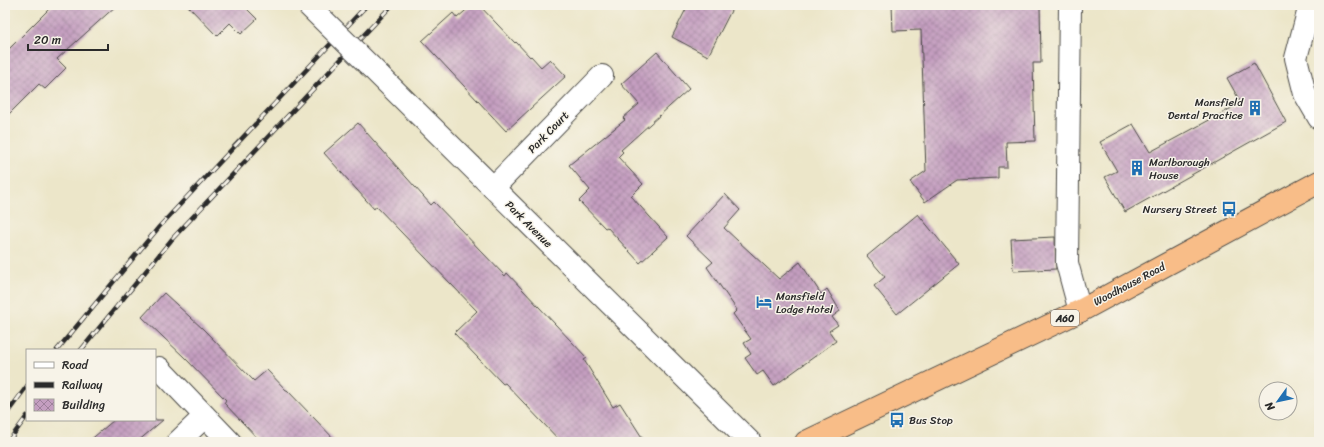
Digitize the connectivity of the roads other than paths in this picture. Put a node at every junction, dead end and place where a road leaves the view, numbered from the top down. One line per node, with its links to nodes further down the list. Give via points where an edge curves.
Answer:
1 (308, 5): 7 (street, Park Avenue, bridge)
2 (1070, 5): 8 (street, via 1067,263)
3 (1310, 5): 5 (street, via 1296,58 1305,94)
4 (602, 76): 7 (street, Park Court)
5 (1319, 118)
6 (1319, 182): 8 (highway, Woodhouse Road / A60)
7 (493, 188): 13 (street, Park Avenue)
8 (1080, 311): 14 (highway, Woodhouse Road / A60)
9 (159, 368): 10 (street)
10 (205, 416): 11 (street); 12 (street)
11 (178, 442)
12 (230, 442)
13 (750, 442)
14 (806, 442)

